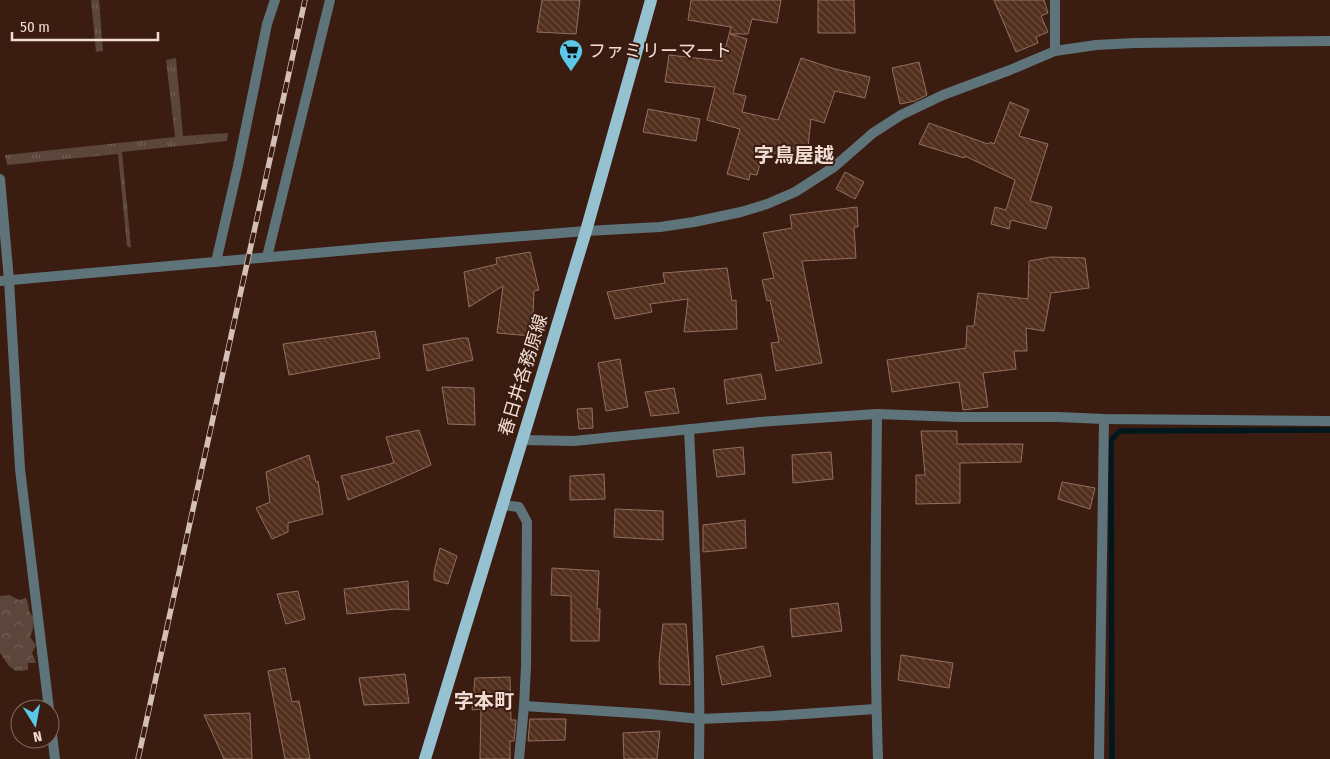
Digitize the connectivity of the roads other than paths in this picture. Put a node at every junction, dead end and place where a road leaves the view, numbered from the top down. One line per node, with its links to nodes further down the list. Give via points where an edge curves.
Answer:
1 (274, 0): 10 (street)
2 (330, 0): 9 (street)
3 (651, 0): 8 (main road, 春日井各務原線)
4 (1055, 0): 6 (street)
5 (1330, 41): 6 (street, via 1135,43)
6 (1055, 51): 8 (street, via 901,115 873,133 834,167 795,192 767,204 742,212 660,227)
7 (0, 179): 11 (street)
8 (586, 231): 9 (street); 16 (main road, 春日井各務原線)
9 (267, 257): 10 (street)
10 (216, 262): 11 (street)
11 (5, 281): 18 (street, via 20,468)
12 (877, 414): 13 (street); 15 (street); 20 (street)
13 (1104, 419): 14 (street); 26 (street)
14 (1330, 421)
15 (689, 429): 16 (street, via 574,442); 21 (street)
16 (522, 440): 17 (main road, 春日井各務原線)
17 (502, 506): 19 (street, via 519,507 527,522); 22 (main road, 春日井各務原線)
18 (48, 699)
19 (524, 706): 21 (street); 23 (street)
20 (876, 709): 21 (street); 25 (street)
21 (700, 719): 24 (street)
22 (425, 759)
23 (519, 759)
24 (699, 759)
25 (878, 759)
26 (1099, 759)

